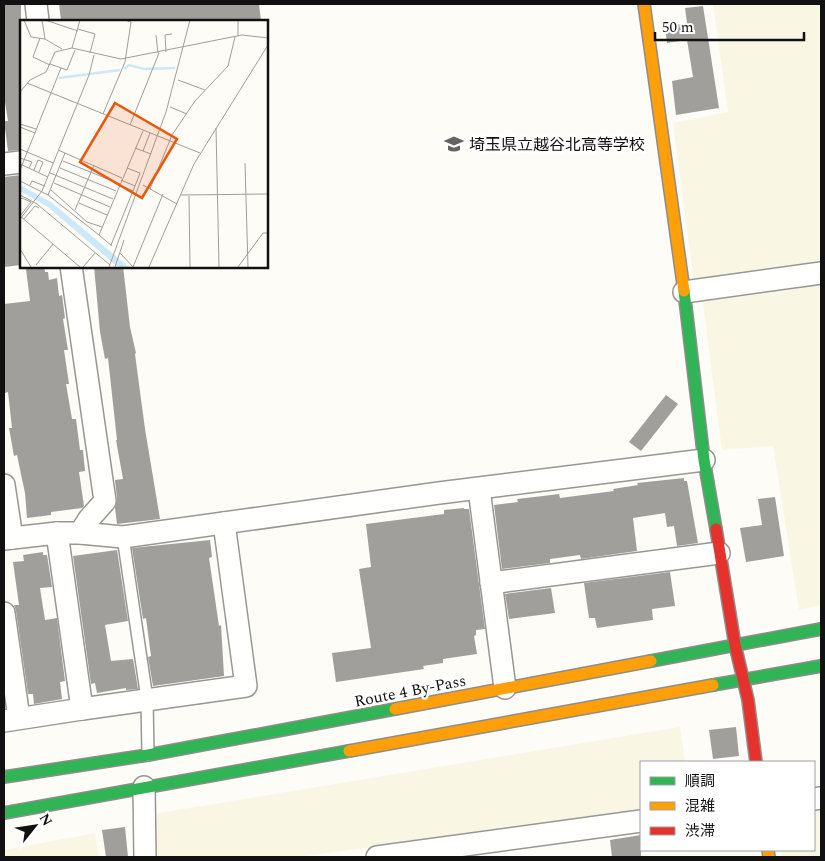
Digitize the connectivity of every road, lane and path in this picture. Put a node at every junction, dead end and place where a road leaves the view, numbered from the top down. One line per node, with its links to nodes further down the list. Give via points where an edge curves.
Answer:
1 (36, 4): 3 (street)
2 (644, 4): 8 (main road)
3 (38, 20)
4 (20, 162): 5 (street)
5 (4, 164)
6 (71, 268): 13 (street, via 105,501)
7 (821, 273): 8 (street)
8 (684, 292): 9 (main road)
9 (704, 460): 11 (street); 17 (main road)
10 (4, 485): 16 (street)
11 (479, 489): 12 (street); 18 (street)
12 (224, 523): 15 (street); 25 (street, via 246,686)
13 (80, 532): 14 (street); 15 (street)
14 (57, 533): 16 (street); 26 (street)
15 (123, 537): 25 (lane)
16 (8, 539)
17 (719, 553): 18 (street); 21 (main road)
18 (491, 583): 24 (street)
19 (4, 613): 27 (street)
20 (821, 629): 21 (main road, Route 4 By-Pass)
21 (735, 645): 23 (main road); 24 (main road, Route 4 By-Pass)
22 (821, 666): 23 (main road)
23 (743, 681): 29 (main road); 31 (main road)
24 (505, 688): 28 (main road, Route 4 By-Pass)
25 (147, 699): 26 (street); 28 (lane)
26 (82, 709): 27 (street)
27 (12, 720)
28 (148, 755): 30 (main road, Route 4 By-Pass)
29 (756, 761)
30 (4, 778)
31 (144, 787): 32 (main road); 34 (street)
32 (4, 813)
33 (640, 821): 35 (street)
34 (145, 857)
35 (377, 857)

